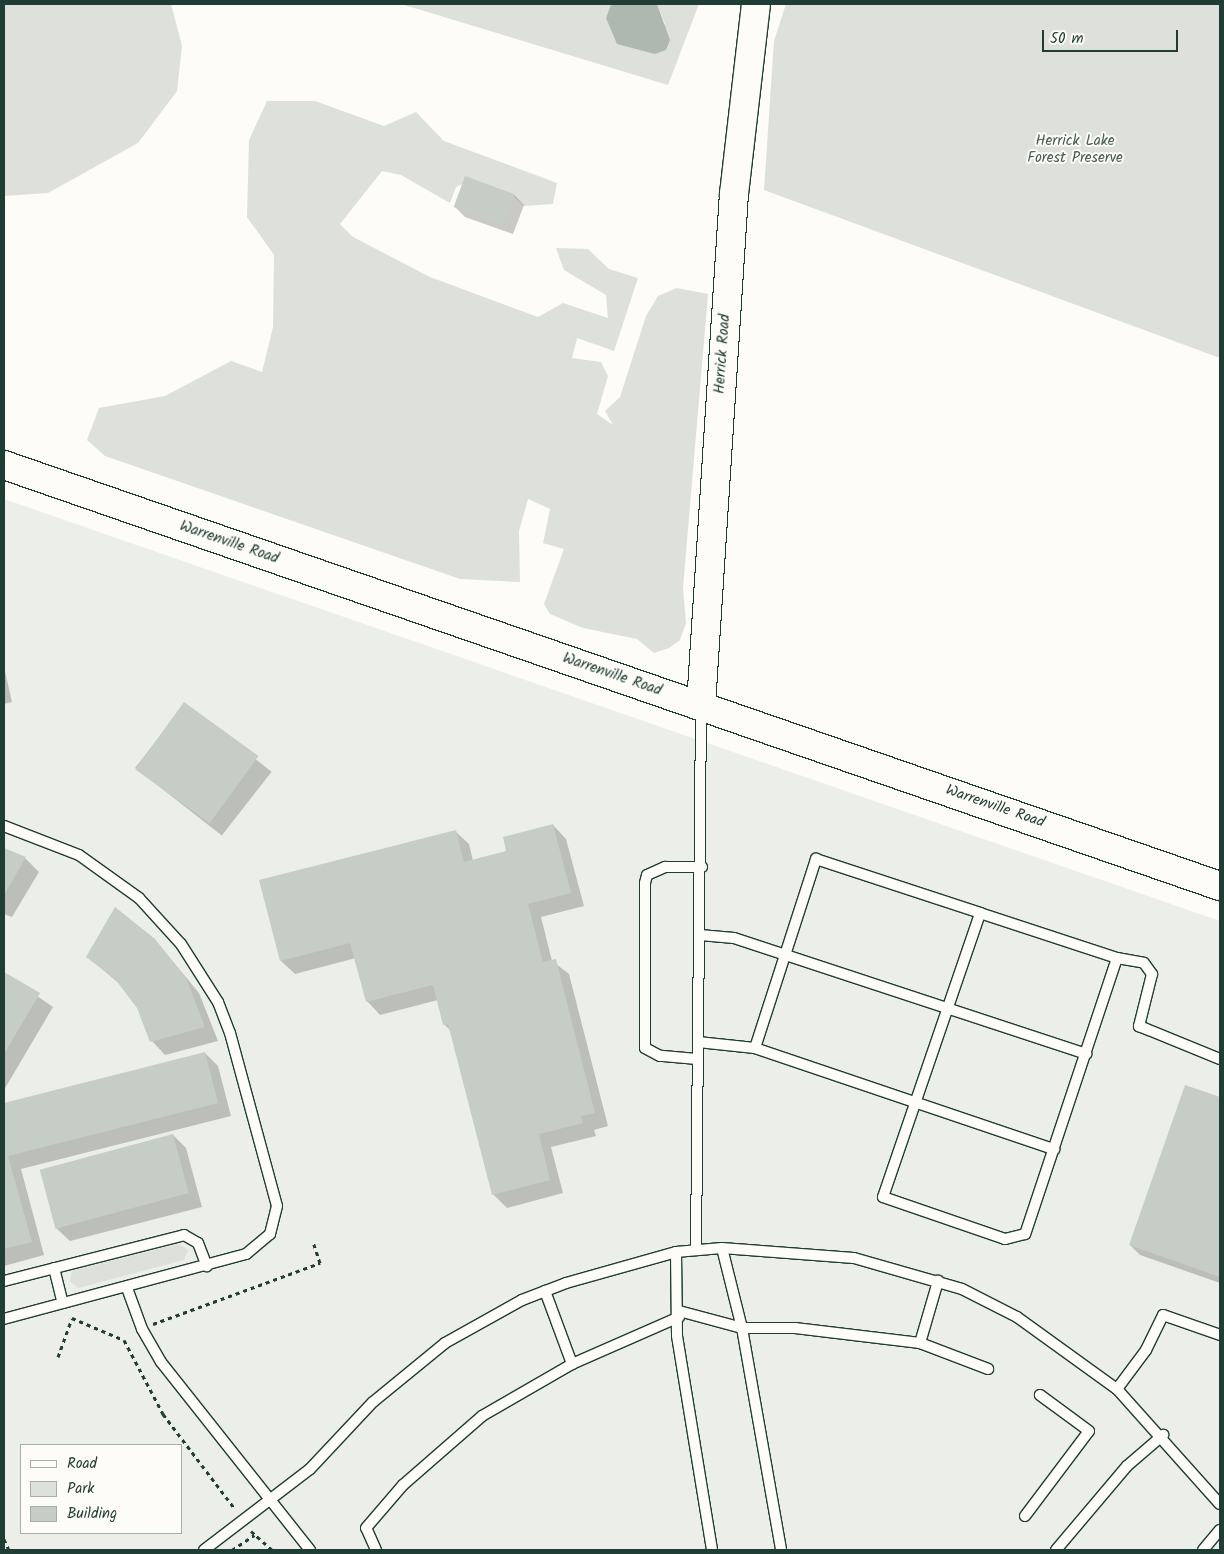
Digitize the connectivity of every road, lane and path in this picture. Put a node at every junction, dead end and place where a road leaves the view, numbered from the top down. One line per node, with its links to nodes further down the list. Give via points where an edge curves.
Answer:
1 (756, 4): 3 (main road, Herrick Road, via 737,155)
2 (4, 466): 3 (main road, Warrenville Road)
3 (701, 705): 5 (lane); 6 (main road, Warrenville Road)
4 (4, 826): 23 (lane, via 79,855 139,898 181,944 218,1002 243,1075 277,1206 273,1228 260,1246)
5 (702, 867): 8 (lane); 15 (lane, via 665,867 647,875 645,883 644,1048 660,1056)
6 (1220, 886)
7 (980, 913): 9 (lane, via 816,859); 10 (lane); 11 (lane)
8 (700, 935): 9 (lane, via 734,938); 12 (lane)
9 (785, 954): 11 (lane); 13 (lane)
10 (1117, 958): 14 (lane); 16 (lane, via 1144,963 1152,974 1139,1026)
11 (948, 1008): 14 (lane); 17 (lane)
12 (698, 1042): 13 (lane); 15 (lane)
13 (755, 1048): 17 (lane)
14 (1086, 1054): 18 (lane)
15 (697, 1059): 21 (lane)
16 (1220, 1059)
17 (917, 1103): 18 (lane); 18 (lane, via 883,1197 1005,1239 1025,1234)
18 (1054, 1149)
19 (313, 1241): 34 (path, via 320,1263)
20 (722, 1248): 21 (lane); 26 (lane, via 854,1258); 33 (lane)
21 (696, 1250): 22 (lane)
22 (676, 1252): 28 (lane); 30 (lane)
23 (207, 1266): 24 (lane, via 198,1243 184,1235); 27 (lane)
24 (54, 1268): 25 (lane); 29 (lane)
25 (4, 1281)
26 (938, 1282): 37 (lane); 40 (lane, via 1018,1317)
27 (127, 1288): 29 (lane); 34 (lane)
28 (545, 1291): 38 (lane); 43 (lane, via 446,1342 409,1371)
29 (63, 1303): 32 (lane)
30 (679, 1314): 33 (lane); 38 (lane); 57 (lane, via 677,1336)
31 (72, 1318): 36 (path)
32 (4, 1319)
33 (742, 1328): 37 (lane, via 795,1328); 58 (lane)
34 (142, 1330): 36 (path); 43 (lane, via 161,1362)
35 (1220, 1335): 40 (lane, via 1163,1315 1146,1350)
36 (124, 1340): 45 (path, via 163,1414)
37 (920, 1344): 39 (lane)
38 (572, 1364): 56 (lane, via 482,1416 403,1485 366,1528)
39 (988, 1369)
40 (1117, 1389): 42 (lane)
41 (1040, 1395): 46 (lane, via 1089,1431)
42 (1163, 1435): 44 (lane); 59 (lane, via 1127,1466)
43 (271, 1501): 52 (lane); 55 (lane)
44 (1220, 1504)
45 (235, 1509)
46 (1025, 1516)
47 (1220, 1530): 60 (lane)
48 (251, 1531): 49 (path)
49 (254, 1535): 53 (path); 54 (path)
50 (4, 1539): 51 (path)
51 (9, 1550)
52 (204, 1550)
53 (232, 1550)
54 (272, 1550)
55 (310, 1550)
56 (376, 1550)
57 (712, 1550)
58 (781, 1550)
59 (1056, 1550)
60 (1203, 1550)

